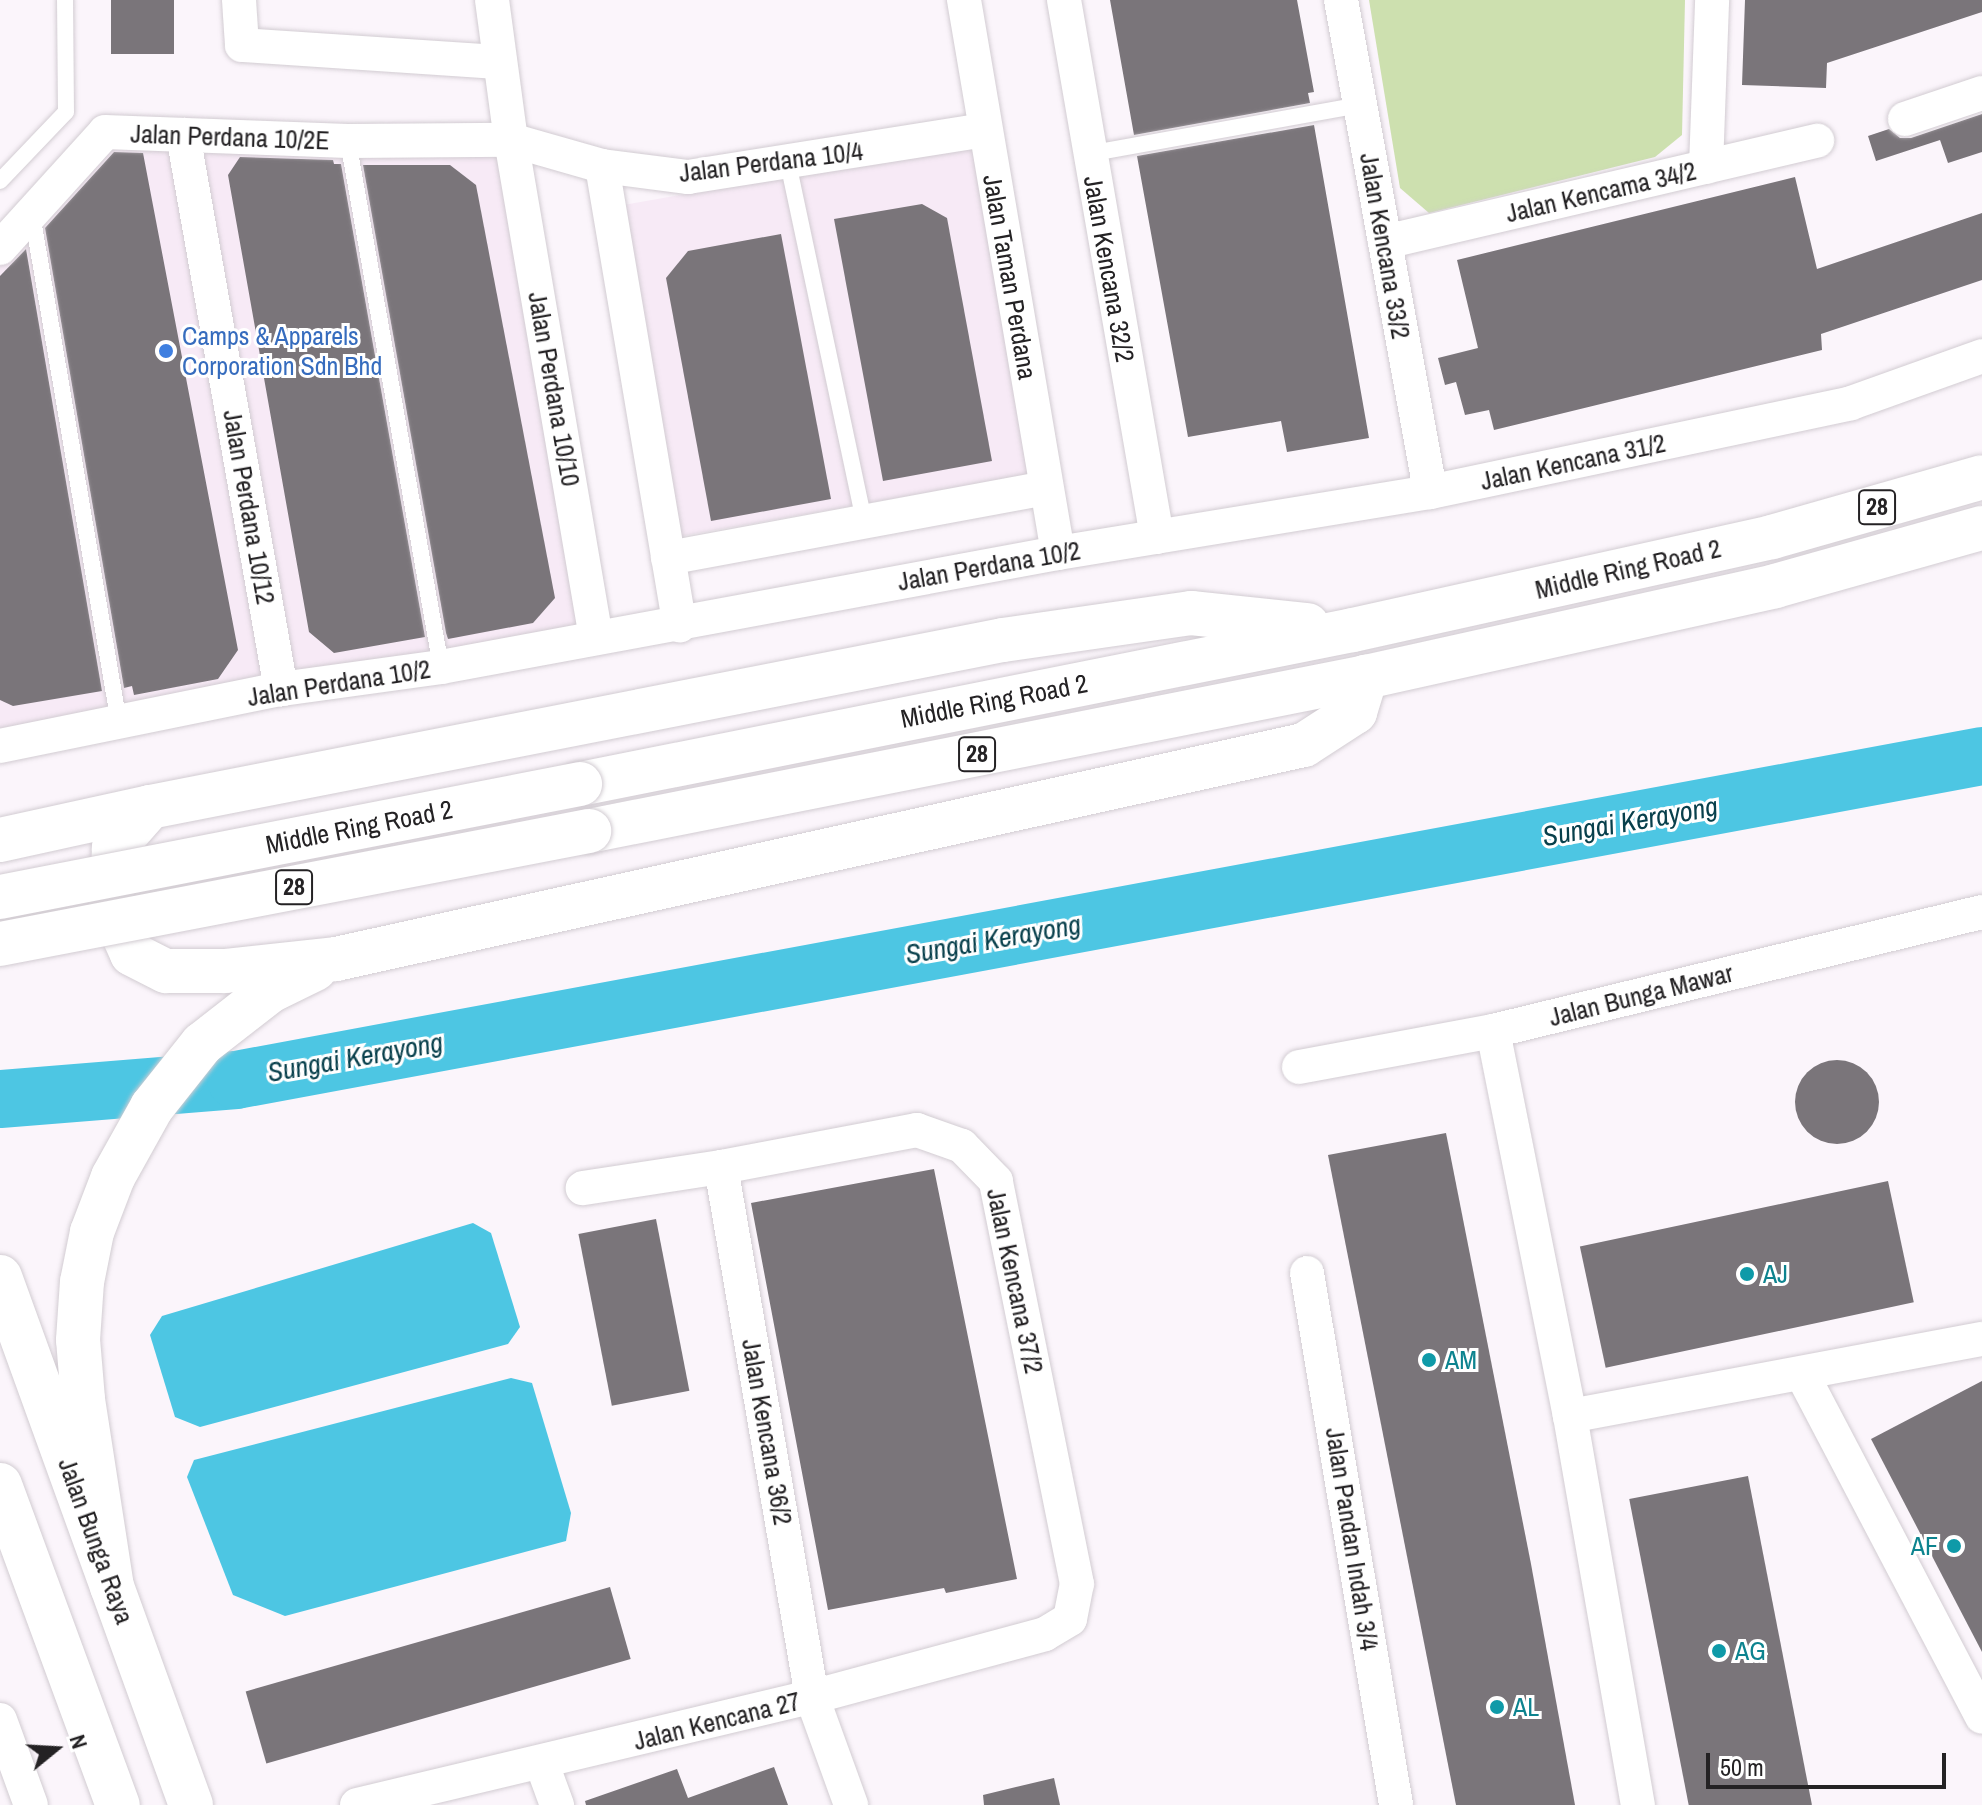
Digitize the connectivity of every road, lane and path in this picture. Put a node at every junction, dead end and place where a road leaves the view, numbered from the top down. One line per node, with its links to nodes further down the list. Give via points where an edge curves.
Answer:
1 (65, 0): 21 (lane, via 66,112)
2 (239, 0): 8 (street, via 242,45)
3 (492, 0): 8 (street)
4 (964, 0): 12 (street, Jalan Taman Perdana)
5 (1064, 0): 17 (street, Jalan Kencana 32/2)
6 (1341, 0): 10 (street, Jalan Kencana 33/2)
7 (1712, 0): 20 (street)
8 (499, 62): 14 (street)
9 (1982, 93): 11 (street)
10 (1360, 105): 17 (lane); 23 (street, Jalan Kencana 33/2)
11 (1905, 119)
12 (985, 130): 18 (street, Jalan Perdana 10/4); 26 (street, Jalan Taman Perdana)
13 (183, 135): 15 (street, Jalan Perdana 10/2E); 22 (street, Jalan Perdana 10/2E, via 105,132); 38 (street, Jalan Perdana 10/12)
14 (511, 140): 15 (street, Jalan Perdana 10/2E); 19 (street, Jalan Perdana 10/4); 35 (street, Jalan Perdana 10/10)
15 (348, 141): 36 (lane)
16 (1817, 141): 20 (street, Jalan Kencama 34/2)
17 (1088, 154): 30 (street, Jalan Kencana 32/2)
18 (788, 163): 19 (street, Jalan Perdana 10/4, via 688,177); 28 (lane)
19 (602, 166): 32 (street)
20 (1706, 167): 23 (street, Jalan Kencama 34/2)
21 (0, 181)
22 (11, 230): 39 (lane)
23 (1385, 242): 27 (street, Jalan Kencana 33/2)
24 (1982, 356): 27 (street, Jalan Kencana 31/2, via 1851,403)
25 (1982, 477): 34 (main road, Middle Ring Road 2 / 28, via 1772,537)
26 (1046, 488): 28 (street); 31 (street, Jalan Taman Perdana)
27 (1430, 492): 30 (street, Jalan Kencana 31/2)
28 (864, 521): 32 (street)
29 (1982, 528): 37 (main road, Middle Ring Road 2 / 28, via 1775,586)
30 (1157, 537): 31 (street, Jalan Perdana 10/2)
31 (1058, 553): 33 (street, Jalan Perdana 10/2)
32 (668, 558): 33 (street)
33 (680, 625): 35 (street, Jalan Perdana 10/2)
34 (1353, 630): 41 (main road, via 1191,613 1003,640); 43 (main road, Middle Ring Road 2 / 28, bridge)
35 (596, 638): 36 (street, Jalan Perdana 10/2)
36 (441, 667): 38 (street, Jalan Perdana 10/2)
37 (1366, 677): 45 (main road, Middle Ring Road 2 / 28, bridge); 46 (main road, via 1355,712 1304,745)
38 (281, 689): 39 (street, Jalan Perdana 10/2)
39 (119, 723): 40 (street, Jalan Perdana 10/2)
40 (0, 746)
41 (150, 807): 42 (main road); 46 (main road, via 114,848 111,907 132,954 166,971 225,971)
42 (0, 840)
43 (0, 897)
44 (1982, 912): 47 (street, Jalan Bunga Mawar)
45 (0, 944)
46 (336, 959): 57 (main road, via 270,991 202,1044 152,1107 113,1177 92,1232 78,1340)
47 (1493, 1031): 48 (street, Jalan Bunga Mawar); 55 (street)
48 (1299, 1067)
49 (721, 1167): 50 (street, Jalan Kencana 37/2); 58 (street, Jalan Kencana 37/2, via 917,1130 962,1146 996,1181 1077,1584); 59 (street, Jalan Kencana 36/2)
50 (583, 1188)
51 (1307, 1273): 69 (street, Jalan Pandan Indah 3/4)
52 (0, 1277): 57 (main road, Jalan Bunga Raya)
53 (1976, 1339): 54 (street)
54 (1802, 1374): 55 (street); 60 (street)
55 (1570, 1416): 70 (street)
56 (0, 1485): 64 (main road)
57 (112, 1587): 65 (main road, Jalan Bunga Raya)
58 (1070, 1619): 59 (street, Jalan Kencana 27, via 1045,1634)
59 (812, 1697): 62 (street, Jalan Kencana 27); 68 (street, Jalan Kencana 36/2)
60 (1982, 1717)
61 (3, 1734): 63 (street)
62 (542, 1764): 66 (street, Jalan Kencana 27); 67 (street)
63 (31, 1805)
64 (118, 1805)
65 (191, 1805)
66 (357, 1805)
67 (557, 1805)
68 (851, 1805)
69 (1396, 1805)
70 (1638, 1805)

